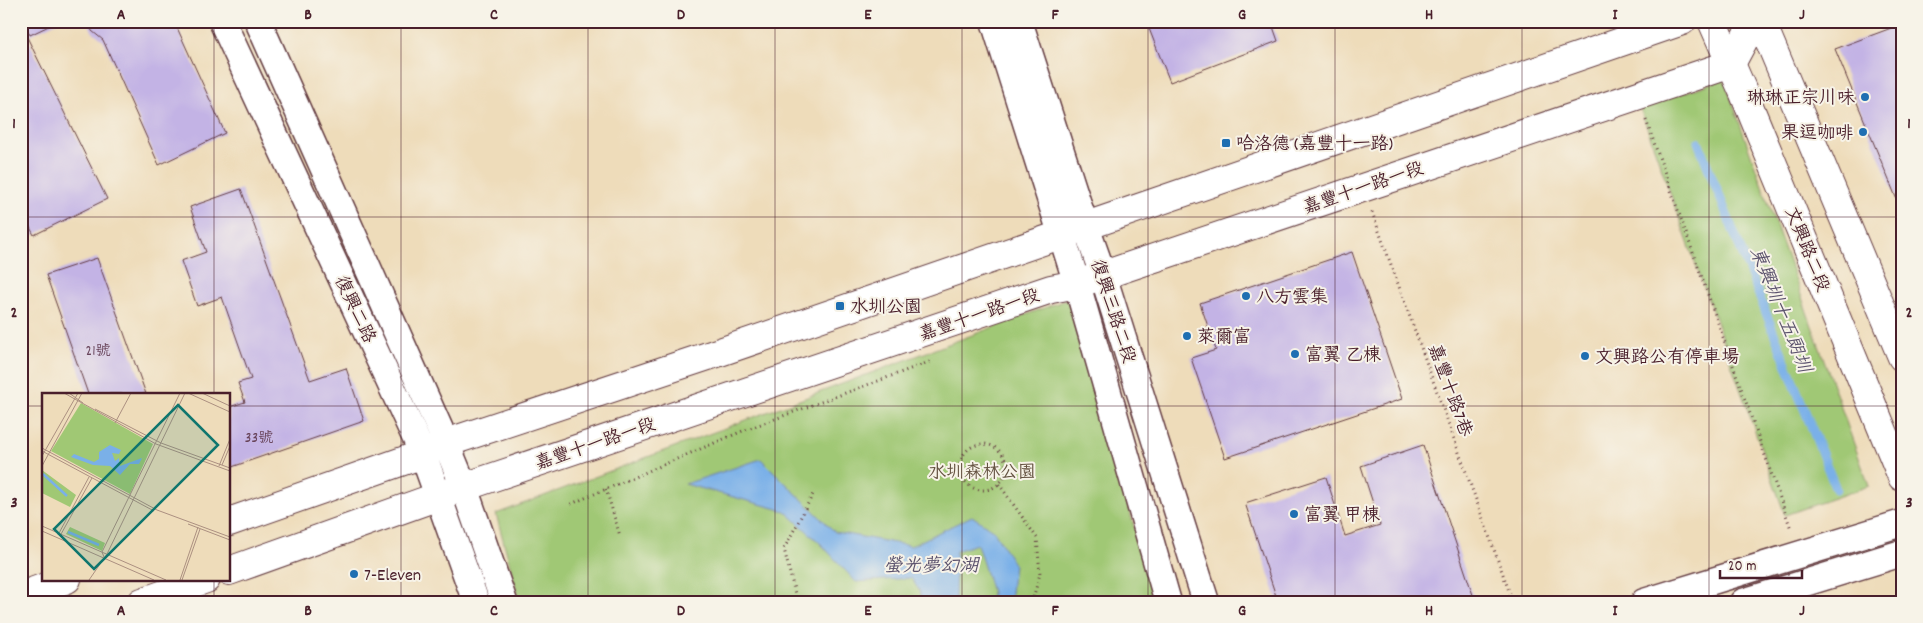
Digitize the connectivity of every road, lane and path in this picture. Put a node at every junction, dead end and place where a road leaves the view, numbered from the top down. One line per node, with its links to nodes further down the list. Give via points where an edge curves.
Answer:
1 (222, 21): 17 (street, 復興二路)
2 (258, 21): 17 (street, 復興二路)
3 (994, 21): 12 (street, 復興三路二段)
4 (1019, 21): 12 (street, 復興三路二段)
5 (1682, 21): 12 (street)
6 (1712, 21): 9 (street, 文興路二段)
7 (1754, 21): 9 (street)
8 (1761, 21): 15 (street)
9 (1731, 64): 11 (street, 嘉豐十一路一段); 18 (street, 文興路二段)
10 (1646, 120): 27 (path)
11 (1362, 187): 13 (street, 嘉豐十一路一段); 41 (path, 嘉豐十路7巷)
12 (1073, 230): 13 (street, 復興三路二段); 14 (street, 復興三路二段); 17 (street)
13 (1103, 275): 14 (street, 嘉豐十一路一段); 40 (street, 復興三路二段)
14 (1076, 284): 20 (street, 嘉豐十一路一段, via 1051,289); 39 (street, 復興三路二段)
15 (1902, 357)
16 (939, 358): 21 (path, via 745,430)
17 (434, 448): 20 (street, 復興二路); 23 (street, 復興二路); 25 (street)
18 (1902, 478)
19 (999, 484): 19 (path, via 1004,478 1006,464 999,450 978,444 965,452 961,474 970,486 984,490); 38 (path, via 1037,538 1040,574)
20 (464, 487): 23 (street, 嘉豐十一路一段); 36 (street, 復興二路)
21 (606, 489): 24 (path); 28 (path)
22 (814, 494): 37 (path, via 784,549)
23 (439, 496): 30 (street, 嘉豐十一路一段); 35 (street, 復興二路)
24 (571, 504)
25 (230, 522)
26 (1902, 523): 42 (street)
27 (1792, 530)
28 (620, 536)
29 (1902, 553): 43 (street)
30 (230, 571)
31 (64, 580): 33 (street)
32 (203, 580): 34 (street)
33 (21, 596)
34 (142, 602)
35 (476, 602)
36 (504, 602)
37 (797, 602)
38 (1032, 602)
39 (1168, 602)
40 (1206, 602)
41 (1513, 602)
42 (1644, 602)
43 (1743, 602)

